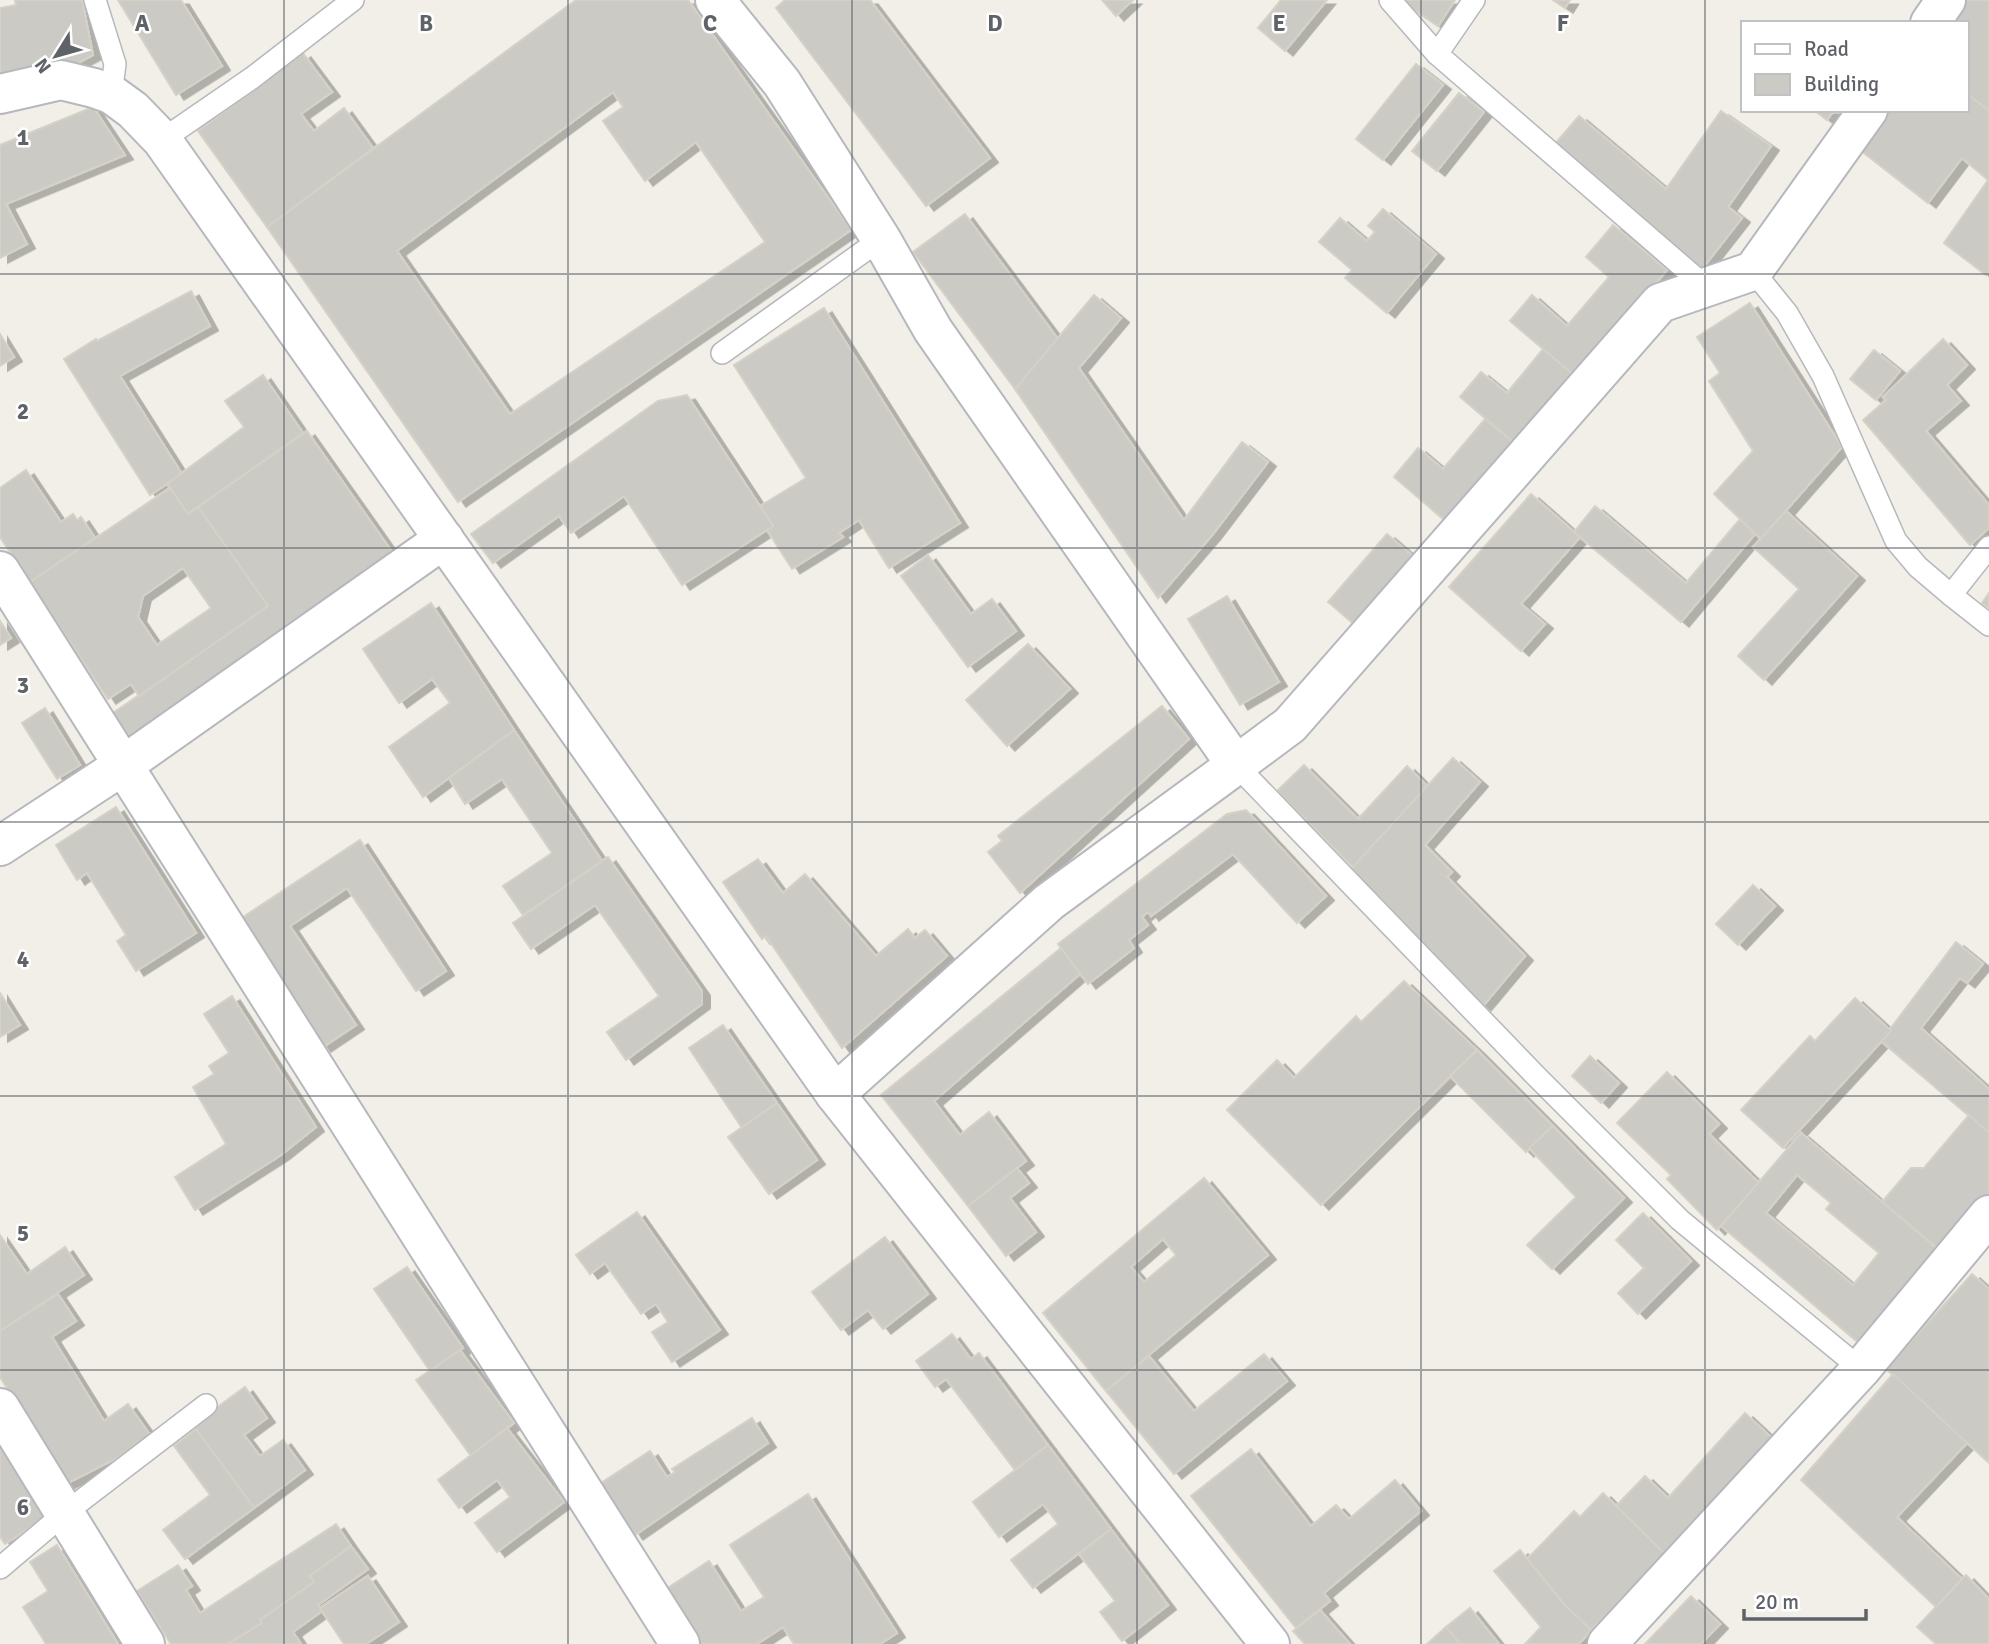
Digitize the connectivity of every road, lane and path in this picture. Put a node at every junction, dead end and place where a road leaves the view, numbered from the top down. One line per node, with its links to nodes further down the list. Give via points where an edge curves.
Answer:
1 (95, 0): 10 (lane, via 115,64)
2 (353, 0): 12 (lane)
3 (715, 0): 13 (street, via 782,83)
4 (1390, 0): 8 (lane)
5 (1474, 0): 8 (lane)
6 (1946, 0): 7 (street)
7 (1931, 21)
8 (1437, 54): 15 (lane)
9 (0, 94): 10 (street, via 61,80)
10 (111, 94): 12 (street)
11 (1867, 112): 14 (street)
12 (162, 140): 17 (street)
13 (881, 239): 16 (lane); 22 (street, via 933,330)
14 (1753, 271): 15 (street); 20 (lane, via 1787,313 1823,376 1896,541 1917,567)
15 (1706, 287): 22 (street, via 1660,303 1290,725)
16 (722, 353)
17 (444, 539): 23 (street); 25 (street)
18 (1989, 547): 20 (lane)
19 (0, 571): 23 (street)
20 (1951, 595): 21 (lane)
21 (1989, 625)
22 (1236, 765): 25 (street, via 1049,902); 27 (lane, via 1680,1220)
23 (122, 766): 24 (street); 33 (street)
24 (0, 846)
25 (835, 1094): 34 (street)
26 (1989, 1215): 27 (street)
27 (1861, 1369): 35 (street)
28 (206, 1405): 30 (lane)
29 (0, 1408): 30 (street)
30 (65, 1513): 31 (lane); 32 (street)
31 (0, 1568)
32 (145, 1644)
33 (680, 1644)
34 (1270, 1644)
35 (1607, 1644)

